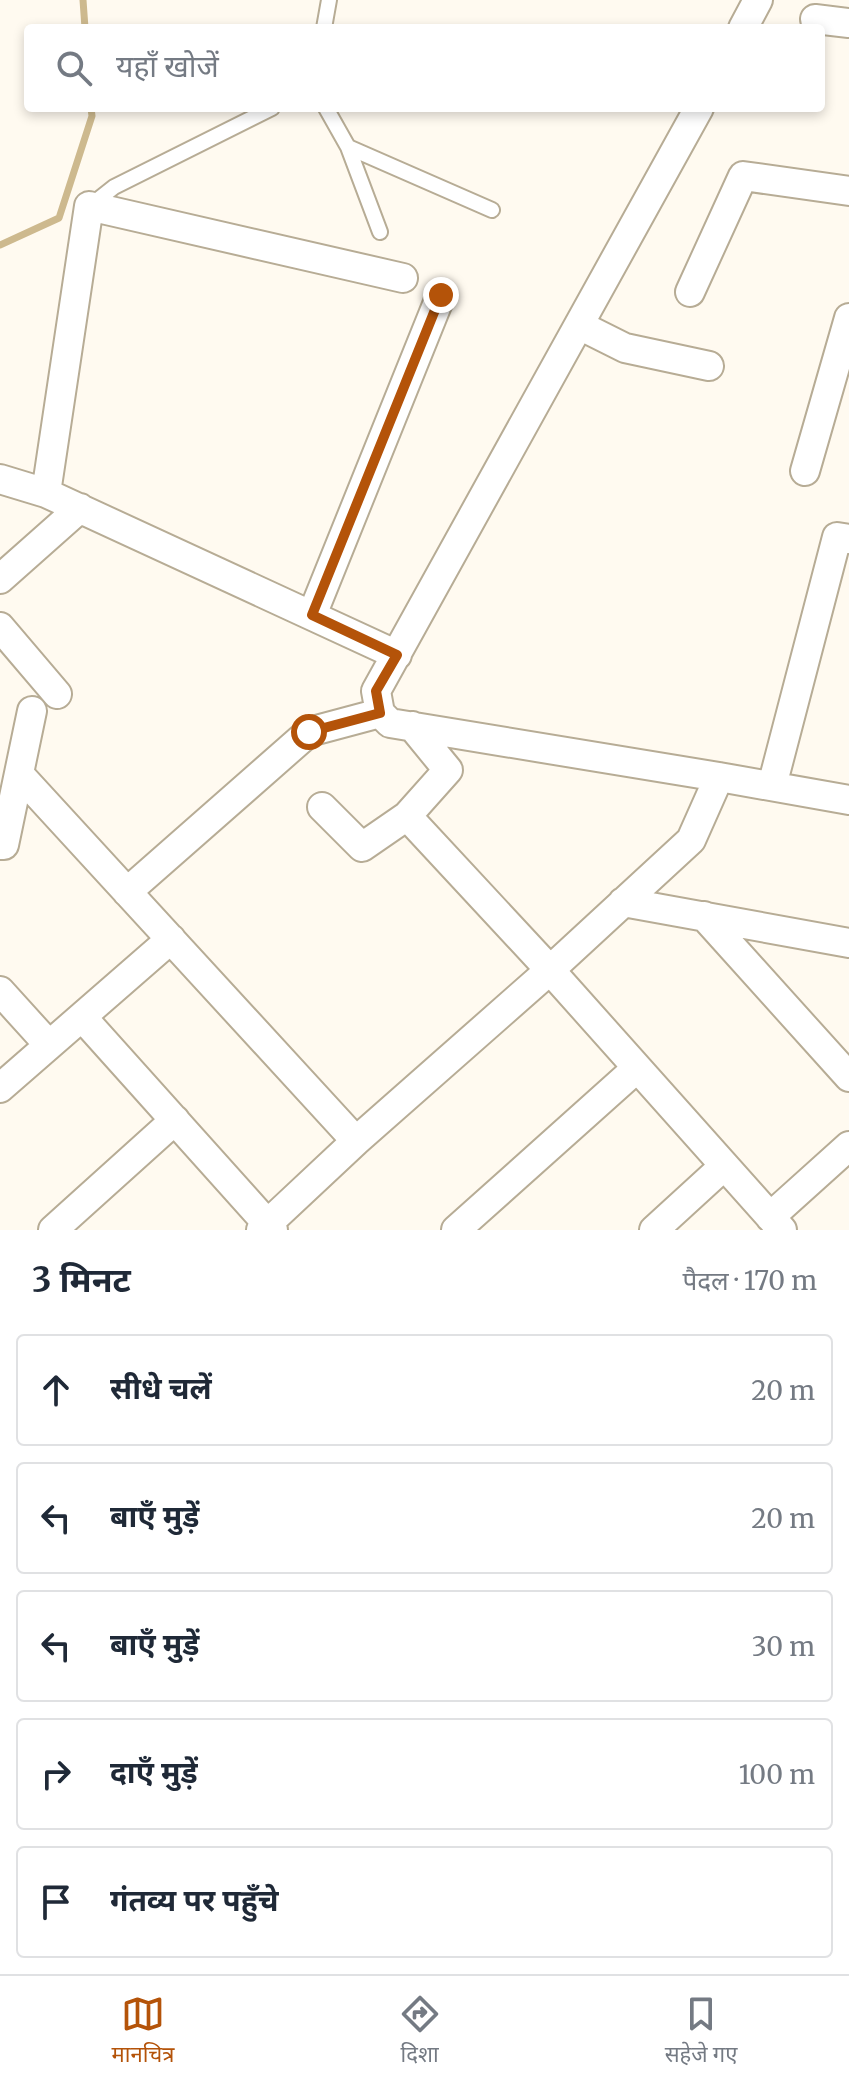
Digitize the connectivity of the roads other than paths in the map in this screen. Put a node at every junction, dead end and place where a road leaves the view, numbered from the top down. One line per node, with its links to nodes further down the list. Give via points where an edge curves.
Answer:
1 (329, 0): 5 (lane)
2 (758, 0): 6 (street)
3 (815, 19): 4 (street)
4 (849, 23)
5 (325, 24)
6 (745, 24)
7 (264, 112): 12 (lane, via 114,187)
8 (328, 112): 10 (lane)
9 (697, 112): 19 (street)
10 (348, 147): 13 (lane); 14 (lane)
11 (849, 191): 16 (street, via 743,176)
12 (89, 206): 15 (street); 23 (street)
13 (492, 210)
14 (380, 232)
15 (403, 278)
16 (690, 292)
17 (441, 295): 27 (street)
18 (849, 318): 21 (street)
19 (579, 325): 20 (street, via 625,348); 29 (street)
20 (709, 366)
21 (805, 471)
22 (0, 479): 23 (street)
23 (46, 493): 24 (street)
24 (80, 508): 26 (street); 27 (street)
25 (849, 539): 36 (street, via 837,537)
26 (0, 579)
27 (312, 615): 29 (street)
28 (0, 627): 30 (street)
29 (397, 655): 32 (street, via 376,691)
30 (57, 694)
31 (32, 711): 34 (street)
32 (380, 713): 33 (street, via 390,723); 41 (street, via 309,732)
33 (412, 726): 35 (street); 39 (street, via 448,770)
34 (19, 774): 40 (street); 41 (street)
35 (719, 777): 36 (street); 42 (street, via 691,840)
36 (772, 786): 37 (street)
37 (849, 800)
38 (322, 807): 39 (street, via 362,847)
39 (407, 816): 46 (street)
40 (0, 845)
41 (127, 892): 44 (street)
42 (623, 902): 43 (street); 46 (street)
43 (704, 916): 45 (street); 51 (street)
44 (171, 939): 48 (street); 54 (street)
45 (849, 943)
46 (550, 970): 50 (street); 54 (street)
47 (0, 991): 49 (street)
48 (82, 1017): 49 (street); 53 (street)
49 (49, 1045): 52 (street)
50 (637, 1068): 56 (street); 60 (street)
51 (849, 1077)
52 (0, 1088)
53 (175, 1120): 58 (street); 59 (street)
54 (356, 1141): 58 (street)
55 (849, 1146): 57 (street)
56 (724, 1166): 57 (street); 61 (street)
57 (776, 1224)
58 (268, 1228)
59 (53, 1230)
60 (456, 1230)
61 (654, 1230)

